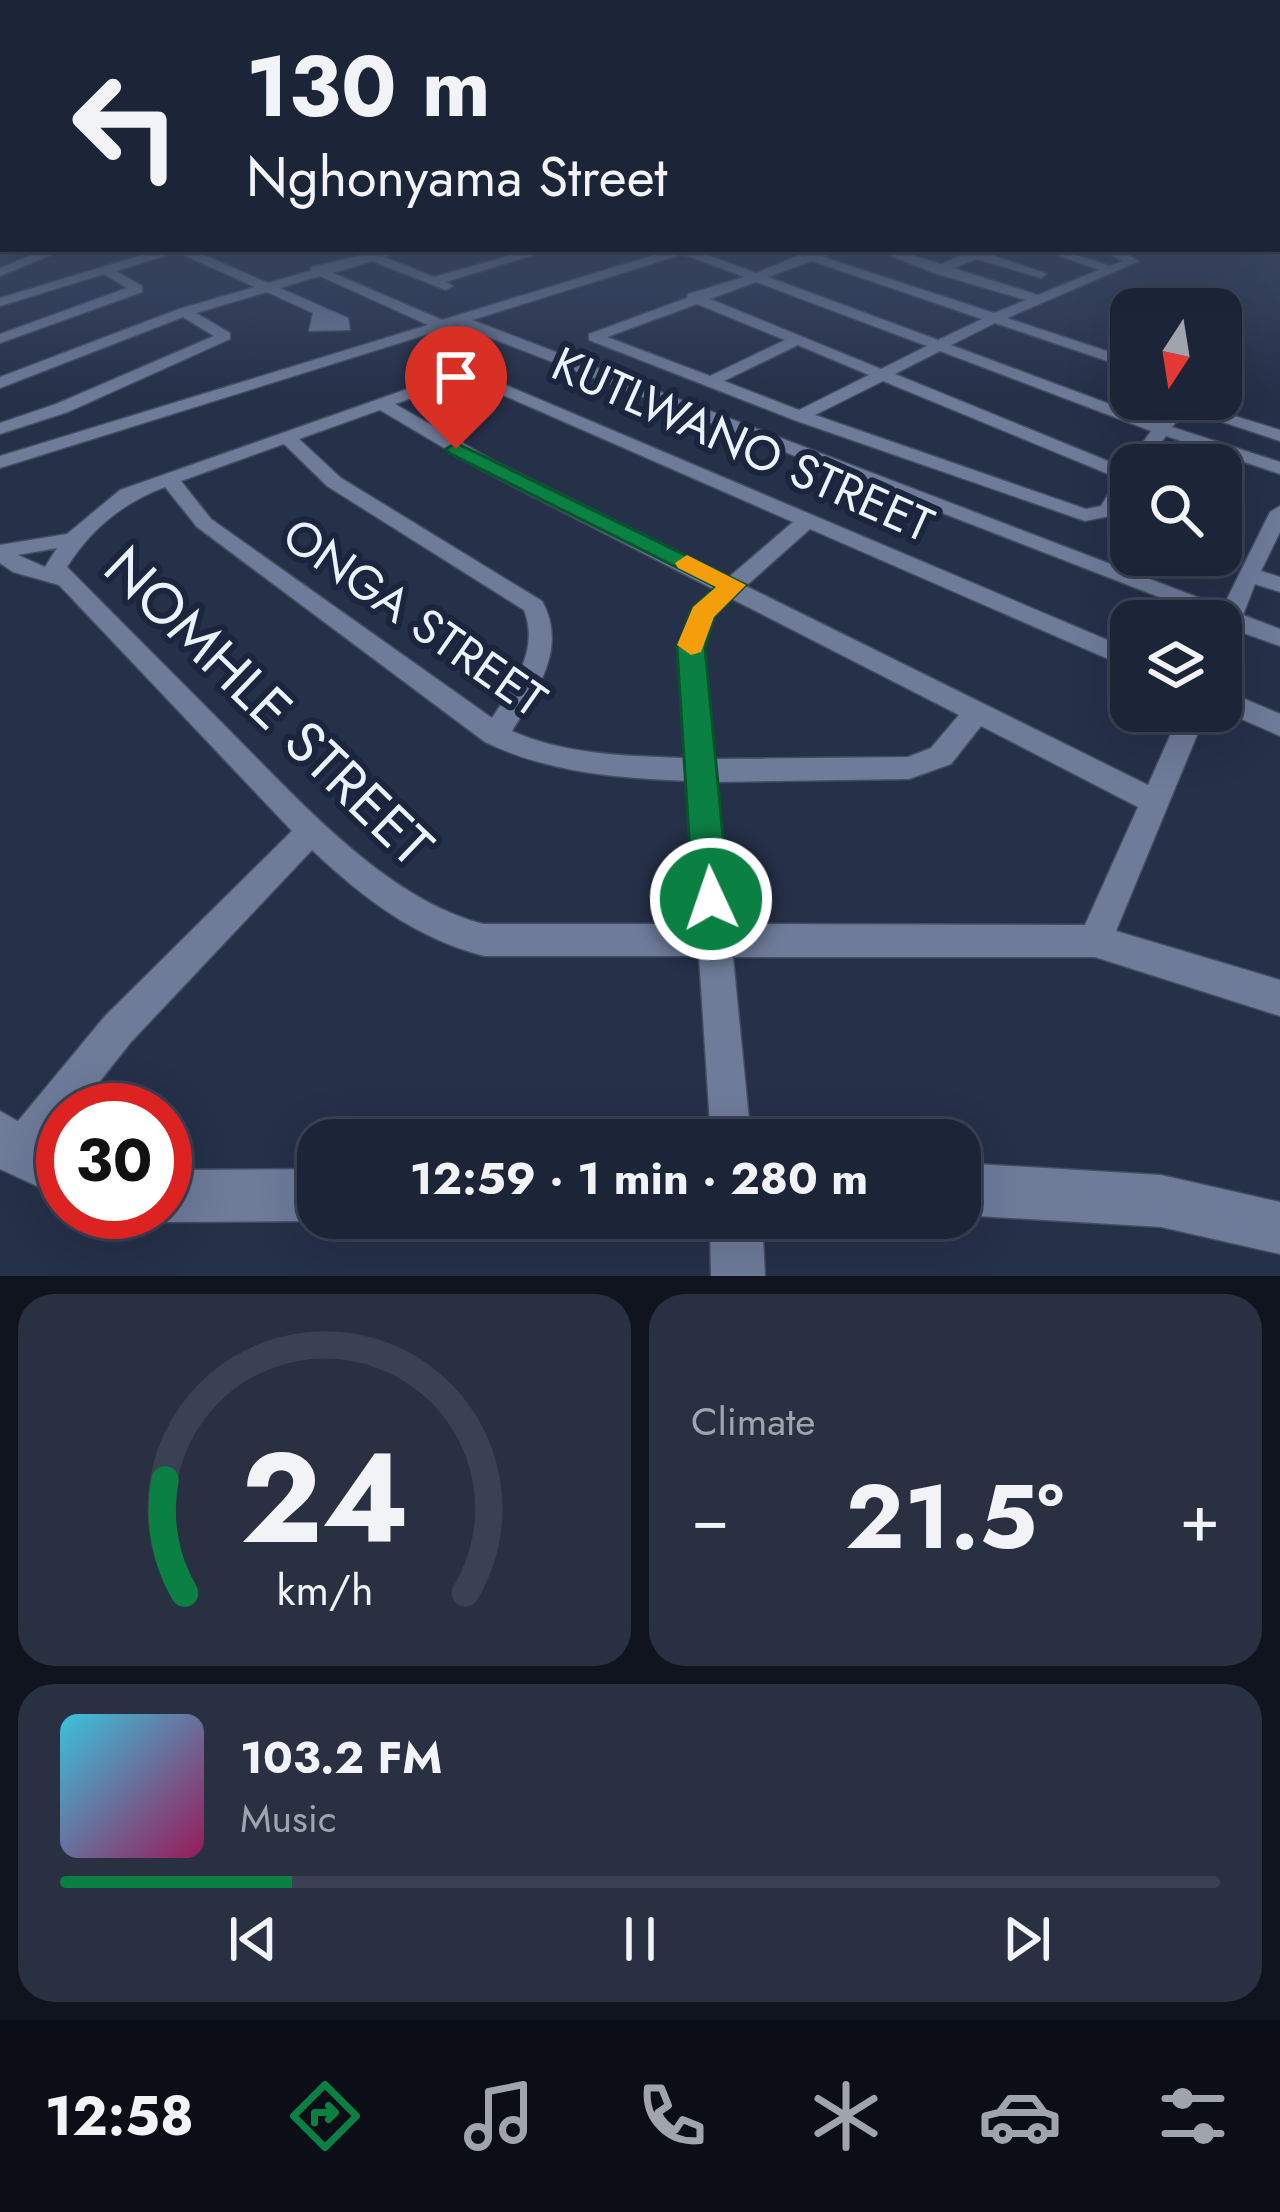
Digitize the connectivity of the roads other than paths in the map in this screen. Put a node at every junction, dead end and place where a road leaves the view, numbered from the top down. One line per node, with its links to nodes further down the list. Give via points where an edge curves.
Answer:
1 (80, 277): 21 (street)
2 (116, 277): 26 (street, via 137,289)
3 (244, 277): 16 (street)
4 (293, 277): 16 (street)
5 (333, 277): 25 (street)
6 (423, 277): 15 (street)
7 (449, 277): 15 (street)
8 (596, 277): 25 (street)
9 (747, 277): 19 (street)
10 (755, 277): 28 (street)
11 (870, 277): 17 (street)
12 (919, 277): 17 (street)
13 (968, 277): 20 (street)
14 (1093, 277): 20 (street)
15 (434, 281): 18 (street)
16 (264, 285): 22 (street); 23 (street)
17 (896, 285): 24 (street)
18 (459, 291)
19 (693, 297): 27 (street); 31 (street, via 594,337)
20 (1036, 299): 24 (street)
21 (0, 302)
22 (321, 311)
23 (184, 312): 32 (street); 37 (street, via 224,336)
24 (992, 319): 28 (street); 29 (street)
25 (451, 323): 42 (street); 54 (street)
26 (0, 339)
27 (797, 340): 30 (street); 31 (street)
28 (940, 345): 30 (street); 38 (street)
29 (1110, 357)
30 (875, 374): 34 (street); 43 (street)
31 (712, 381): 34 (street)
32 (0, 383)
33 (381, 403): 39 (street, KUTLWANO STREET); 48 (street, KUTLWANO STREET, via 449,380 485,380); 52 (street, via 485,464)
34 (800, 416): 46 (street, via 1085,515)
35 (1168, 420): 38 (street)
36 (1236, 420): 40 (street)
37 (0, 429)
38 (1161, 429): 41 (street); 44 (street)
39 (286, 436): 45 (street, KUTLWANO STREET); 63 (street, via 334,482 534,606 541,645)
40 (1280, 436)
41 (1151, 444)
42 (0, 462)
43 (1110, 463)
44 (1280, 468)
45 (168, 478): 50 (street, KUTLWANO STREET, via 128,494); 63 (street, ONGA STREET, via 204,523)
46 (1110, 508)
47 (1280, 512): 51 (street)
48 (806, 522): 52 (street); 58 (street, KUTLWANO STREET)
49 (0, 553): 50 (street); 50 (street, via 21,567)
50 (64, 557): 66 (street, NOMHLE STREET)
51 (1247, 574): 53 (street); 55 (street)
52 (733, 585): 60 (street); 64 (street, via 694,628)
53 (1280, 585)
54 (1179, 600)
55 (1239, 600)
56 (1242, 624): 57 (street)
57 (1280, 638)
58 (1110, 651)
59 (1242, 709): 61 (street)
60 (978, 711): 64 (street, ONGA STREET, via 940,757 920,767); 65 (street)
61 (1280, 726)
62 (1184, 732): 65 (street)
63 (495, 735): 64 (street, ONGA STREET, via 556,760)
64 (703, 768): 68 (street)
65 (1153, 801): 67 (street)
66 (313, 829): 68 (street, NOMHLE STREET, via 376,889 452,932 484,940); 71 (street)
67 (1095, 941): 68 (street, NOMHLE STREET); 69 (street, NOMHLE STREET)
68 (714, 942): 70 (street)
69 (1280, 998)
70 (729, 1119)
71 (9, 1144): 72 (street)
72 (36, 1158)
73 (981, 1190): 76 (street, via 1119,1193 1212,1206)
74 (192, 1196): 75 (street)
75 (297, 1196)
76 (1280, 1228)
77 (736, 1239): 78 (street)
78 (737, 1276)

